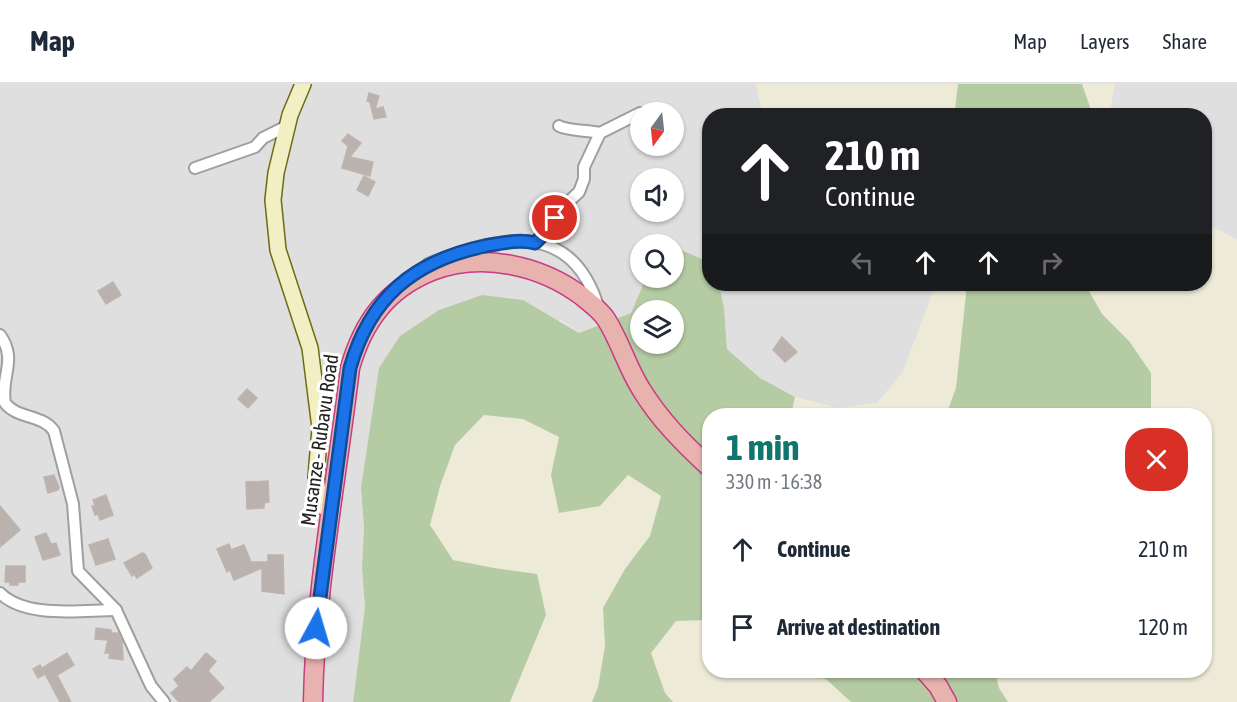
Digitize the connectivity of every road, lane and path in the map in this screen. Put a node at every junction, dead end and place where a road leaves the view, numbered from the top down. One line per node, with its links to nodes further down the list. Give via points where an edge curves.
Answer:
1 (303, 84): 3 (main road)
2 (630, 118): 5 (street)
3 (287, 126): 6 (street, via 263,138 255,147); 12 (main road, via 273,188 278,250 310,348 320,428 316,477 320,506)
4 (559, 126): 5 (street)
5 (600, 133): 7 (street, via 584,167 579,192)
6 (195, 168)
7 (535, 243): 8 (street, via 524,240 452,255 426,265); 9 (street, via 558,248 574,260 593,291)
8 (384, 301): 9 (highway, Musanze - Rubavu Road, via 419,276 449,265 505,265 547,274); 12 (highway, Musanze - Rubavu Road, via 357,344 350,368)
9 (600, 312): 11 (highway, Musanze - Rubavu Road, via 640,389 670,428)
10 (0, 335): 14 (street, via 8,345 9,356 5,403 14,411 47,422 54,431 73,504 78,571)
11 (702, 460)
12 (332, 508): 17 (highway, Musanze - Rubavu Road, via 314,650)
13 (0, 593): 14 (street, via 38,610)
14 (116, 610): 16 (street, via 150,686)
15 (931, 678): 18 (highway)
16 (165, 702)
17 (313, 702)
18 (947, 702)

